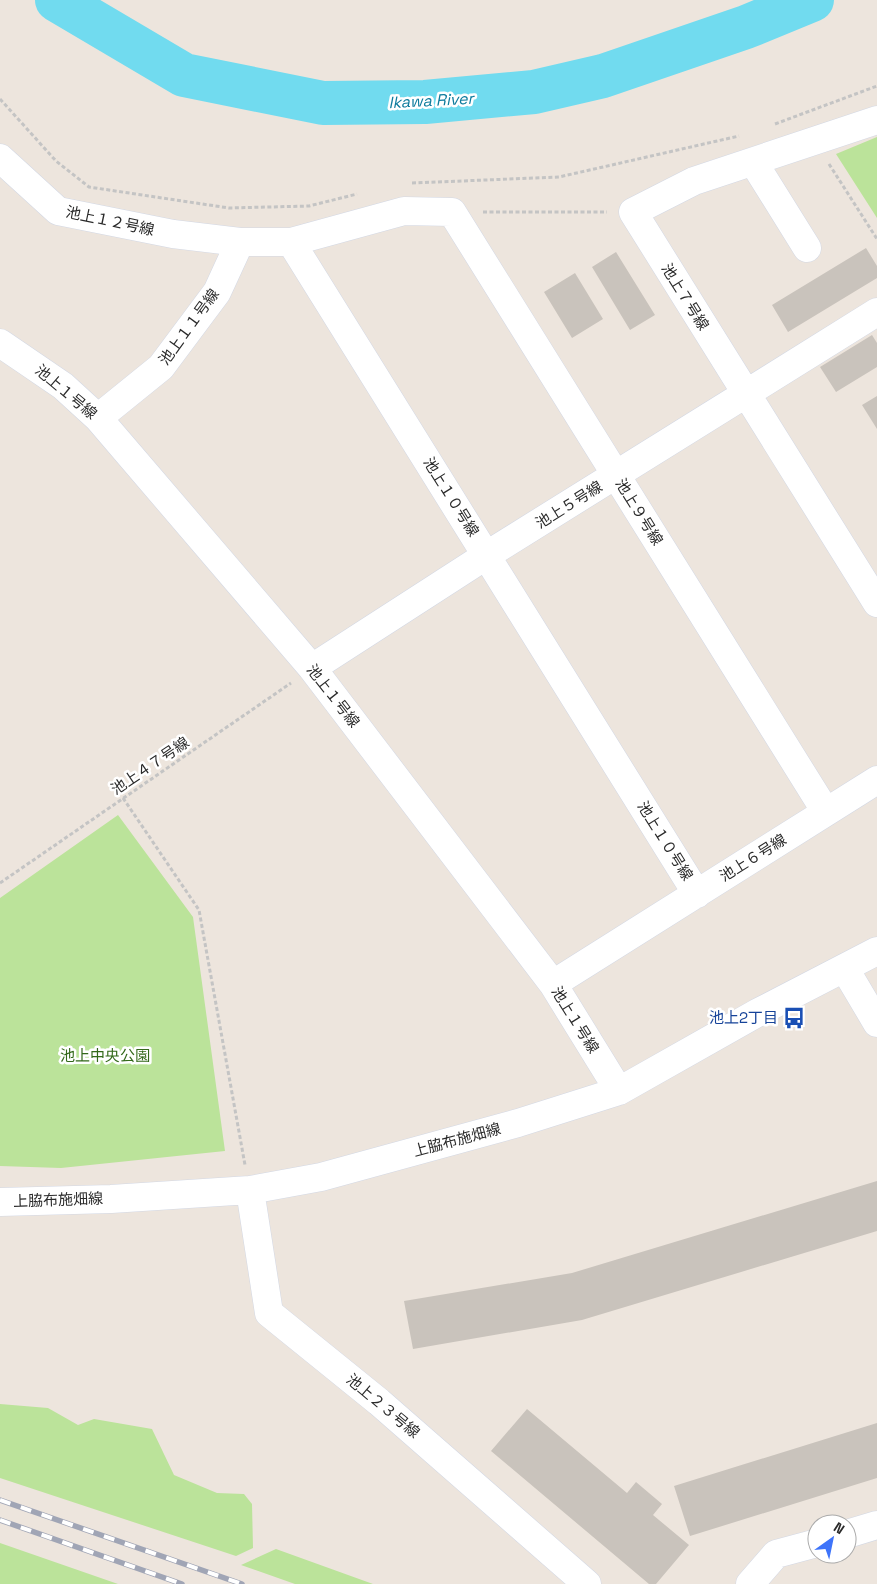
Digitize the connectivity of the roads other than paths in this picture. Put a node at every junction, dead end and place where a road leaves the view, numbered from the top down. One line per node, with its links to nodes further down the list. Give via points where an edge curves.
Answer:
1 (877, 120): 3 (street)
2 (0, 158): 4 (street, 池上１２号線, via 58,211 173,234)
3 (754, 163): 6 (street); 9 (street, 池上７号線, via 694,181 633,212)
4 (240, 242): 5 (street, 池上１２号線); 10 (street, 池上１１号線, via 217,292 161,367)
5 (291, 242): 11 (street, 池上９号線, via 404,211 452,212); 12 (street, 池上１０号線)
6 (807, 248)
7 (877, 312): 9 (street, 池上５号線)
8 (0, 343): 10 (street, 池上１号線, via 63,386)
9 (745, 395): 11 (street, 池上５号線); 13 (street, 池上７号線)
10 (98, 418): 14 (street, 池上１号線)
11 (617, 476): 12 (street, 池上５号線); 16 (street, 池上９号線)
12 (487, 555): 14 (street, 池上５号線); 17 (street, 池上１０号線)
13 (877, 603)
14 (312, 668): 20 (street, 池上１号線)
15 (877, 780): 16 (street, 池上６号線)
16 (826, 812): 17 (street, 池上６号線)
17 (697, 894): 20 (street, 池上６号線)
18 (877, 951): 19 (street, 上脇布施畑線)
19 (845, 969): 21 (street); 22 (street, 上脇布施畑線, via 757,1012)
20 (553, 984): 22 (street, 池上１号線)
21 (877, 1023)
22 (619, 1091): 23 (street, 上脇布施畑線, via 518,1123 321,1177)
23 (250, 1190): 24 (street, 上脇布施畑線); 28 (street, 池上２３号線, via 269,1313 379,1402)
24 (0, 1202)
25 (877, 1525): 26 (street)
26 (857, 1531)
27 (807, 1546): 29 (street, via 776,1554)
28 (587, 1584)
29 (750, 1584)

